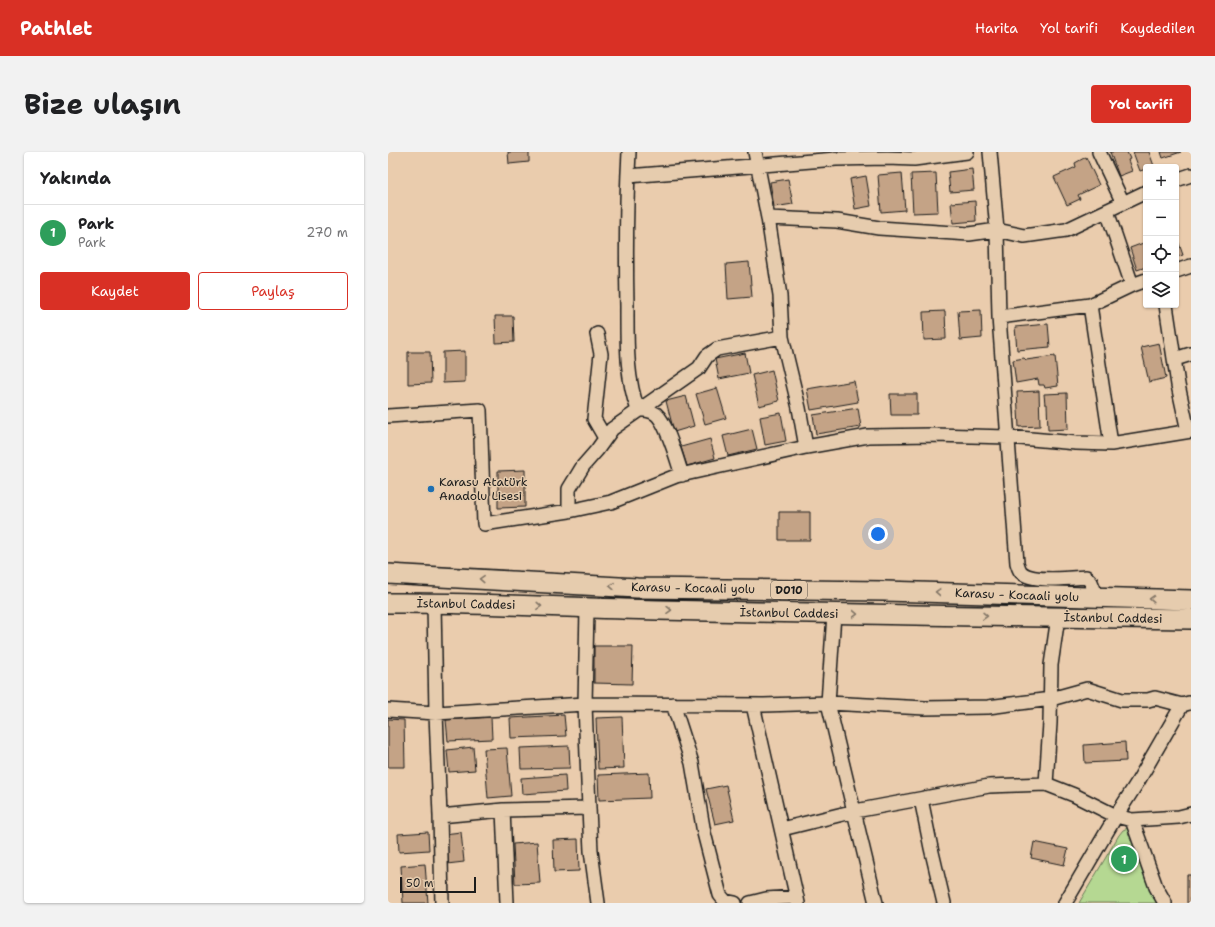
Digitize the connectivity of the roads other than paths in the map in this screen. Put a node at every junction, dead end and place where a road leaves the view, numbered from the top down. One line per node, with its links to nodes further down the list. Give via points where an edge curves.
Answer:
1 (629, 152): 9 (street)
2 (755, 152): 7 (street)
3 (967, 152): 6 (street, via 914,159)
4 (990, 152): 15 (street)
5 (1100, 152): 12 (street)
6 (887, 155): 7 (street)
7 (757, 166): 9 (street); 14 (street)
8 (1191, 175): 10 (street)
9 (628, 176): 27 (street, via 628,354 632,395)
10 (1179, 179)
11 (1143, 193): 12 (street)
12 (1123, 203): 13 (street)
13 (1107, 211): 15 (street, via 1066,230 1024,236); 19 (street)
14 (768, 218): 15 (street, via 837,221 879,228 969,234); 24 (street, via 780,296)
15 (997, 230): 22 (street)
16 (1191, 266): 17 (street)
17 (1179, 270)
18 (1143, 281): 19 (street)
19 (1132, 285): 20 (street)
20 (1090, 305): 22 (street); 32 (street)
21 (1166, 308): 26 (street)
22 (1000, 316): 30 (street)
23 (597, 334): 31 (street, via 601,354 594,419)
24 (782, 337): 27 (street, via 717,349 707,356 699,368); 33 (street)
25 (1191, 354): 26 (street)
26 (1175, 359): 29 (street, via 1178,386)
27 (638, 410): 31 (street, via 612,429); 34 (street, via 655,413 662,420)
28 (388, 416): 35 (street, via 480,410 484,524)
29 (1189, 431): 32 (street)
30 (1008, 437): 32 (street); 33 (street, via 868,436); 37 (street, via 1017,563 1020,571 1027,576 1043,579 1086,577)
31 (605, 438): 35 (street, via 569,489)
32 (1111, 444)
33 (806, 447): 34 (street)
34 (682, 475): 35 (street, via 611,502)
35 (569, 511)
36 (388, 574): 37 (highway, Karasu - Kocaali yolu / D010, one-way to 36, via 637,588)
37 (1097, 597): 38 (highway, Karasu - Kocaali yolu / D010, one-way to 37)
38 (1191, 600)
39 (388, 603): 40 (highway, İstanbul Caddesi / D010)
40 (434, 603): 41 (highway, İstanbul Caddesi / D010, one-way to 41); 52 (street)
41 (587, 609): 42 (highway, İstanbul Caddesi / D010, one-way to 42); 47 (street)
42 (834, 614): 43 (highway, İstanbul Caddesi / D010, one-way to 43); 46 (street)
43 (1058, 617): 44 (highway, İstanbul Caddesi / D010); 45 (street, via 1050,665)
44 (1191, 619)
45 (1051, 699): 46 (street, via 988,707 925,708); 49 (street, via 1087,689 1122,700 1155,698); 53 (street)
46 (828, 703): 50 (street); 57 (street)
47 (585, 704): 48 (street); 52 (street); 55 (street)
48 (673, 704): 50 (street); 67 (street, via 692,763 704,833 720,895 725,901)
49 (1187, 704): 60 (street)
50 (753, 705): 62 (street)
51 (388, 710): 52 (street)
52 (436, 713): 59 (street)
53 (1046, 784): 54 (street, via 989,786); 60 (street)
54 (921, 799): 57 (street); 70 (street)
55 (589, 808): 56 (street); 66 (street, via 591,851)
56 (503, 810): 59 (street); 65 (street)
57 (854, 811): 62 (street); 69 (street)
58 (1191, 814): 61 (street)
59 (440, 816): 64 (street)
60 (1116, 816): 61 (street); 71 (street)
61 (1132, 820): 72 (street, via 1156,887)
62 (782, 829): 63 (street)
63 (797, 900): 68 (street, via 766,899)
64 (442, 903)
65 (507, 903)
66 (598, 903)
67 (735, 903)
68 (750, 903)
69 (876, 903)
70 (944, 903)
71 (1066, 903)
72 (1165, 903)

